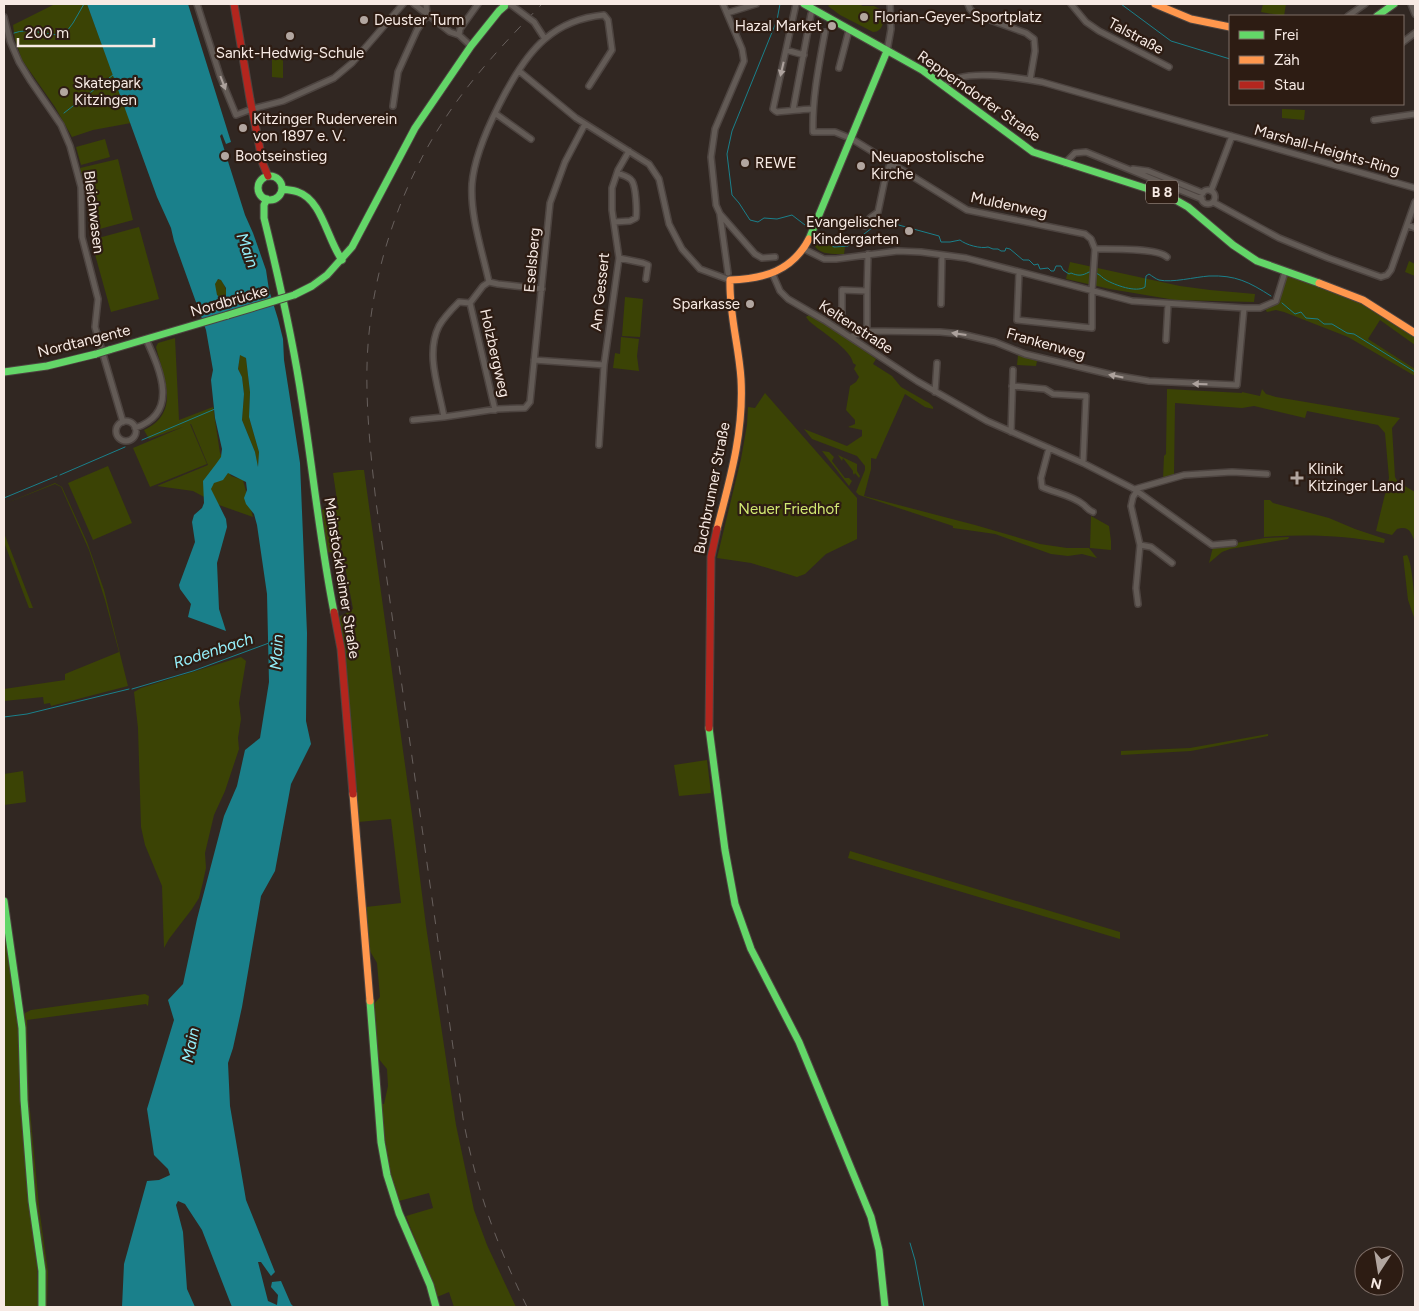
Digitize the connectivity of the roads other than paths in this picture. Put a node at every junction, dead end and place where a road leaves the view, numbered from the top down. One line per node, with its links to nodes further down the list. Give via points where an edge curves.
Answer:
1 (197, 4): 44 (street, one-way to 44, via 235,114)
2 (234, 4): 44 (main road)
3 (414, 4): 22 (street)
4 (426, 4): 22 (street)
5 (478, 4): 30 (street)
6 (508, 4): 31 (street, bridge, via 534,22); 33 (main road)
7 (723, 4): 20 (street)
8 (756, 4): 20 (street)
9 (796, 4): 34 (street)
10 (804, 4): 19 (main road, Repperndorfer Straße / B 8)
11 (890, 4): 35 (street, via 892,29)
12 (968, 4): 40 (street, via 976,15 1034,39)
13 (1071, 4): 37 (street, Talstraße, via 1086,22)
14 (1155, 4): 26 (main road, via 1196,21)
15 (1365, 4): 23 (street)
16 (1394, 4): 24 (main road)
17 (1411, 4): 21 (street)
18 (402, 5): 44 (street, via 352,63 334,78 294,97)
19 (814, 10): 27 (main road, Repperndorfer Straße / B 8); 36 (street)
20 (727, 13): 66 (street, Buchbrunner Straße, via 744,60 712,143 716,205)
21 (1415, 14)
22 (427, 15): 30 (street, via 450,32); 43 (street, via 398,72)
23 (1349, 15)
24 (1378, 15)
25 (4, 17): 109 (street, Bleichwasen, via 20,62 62,125 82,187 82,238 98,299 95,327)
26 (1229, 27)
27 (850, 30): 35 (main road, Repperndorfer Straße / B 8); 38 (street)
28 (825, 32): 45 (street)
29 (1415, 33): 32 (street)
30 (459, 34): 33 (street)
31 (545, 39): 39 (street); 41 (street, via 579,20 604,15 608,20 612,50)
32 (1404, 41)
33 (471, 46): 78 (main road, via 415,128 358,239)
34 (786, 50): 36 (street); 46 (street, one-way to 46, via 773,109 776,112)
35 (888, 51): 42 (main road, Repperndorfer Straße / B 8); 53 (main road)
36 (804, 55): 46 (street)
37 (1169, 67)
38 (839, 68)
39 (520, 71): 47 (street); 50 (street)
40 (1030, 80): 42 (street, Marshall-Heights-Ring, via 966,76 955,78); 51 (street, Marshall-Heights-Ring)
41 (589, 86)
42 (945, 86): 56 (main road, Repperndorfer Straße / B 8, via 1024,146)
43 (393, 106)
44 (252, 109): 58 (main road)
45 (812, 109): 46 (street); 53 (street, Muldenweg, via 813,132 835,132)
46 (793, 110)
47 (496, 114): 52 (street); 84 (street, via 481,146 472,183 475,216)
48 (1415, 114): 49 (street)
49 (1374, 120)
50 (585, 124): 54 (street); 85 (street, Eselsberg, via 565,162 550,203)
51 (1232, 136): 60 (street, Marshall-Heights-Ring); 61 (street, Marshall-Heights-Ring)
52 (531, 139)
53 (852, 139): 55 (street, Muldenweg); 71 (main road)
54 (629, 151): 57 (street, Am Gessert); 82 (street, via 656,172 669,224 682,249 700,269)
55 (891, 162): 69 (street, via 878,212); 72 (street, Muldenweg, via 967,210 1085,234)
56 (1065, 164): 62 (street, via 1075,152 1086,152 1130,169 1148,171); 80 (main road, Repperndorfer Straße / B 8, via 1168,195 1188,207 1242,252)
57 (617, 173): 67 (street, Am Gessert, via 612,188); 67 (street, via 632,181 637,212 636,218 630,221)
58 (268, 176): 59 (main road, via 278,179); 63 (main road, via 258,187 260,194)
59 (282, 188): 63 (main road, via 273,200); 78 (main road, via 301,191 313,201)
60 (1415, 188)
61 (1211, 191): 62 (street); 64 (street, via 1215,197)
62 (1202, 196): 64 (street, via 1207,204)
63 (267, 199): 124 (main road, Mainstockheimer Straße, via 264,218 285,304 302,400 320,536 340,649 381,1142 399,1213 430,1284)
64 (1213, 202): 68 (street, via 1279,238 1381,277 1391,270)
65 (1415, 202): 68 (street)
66 (720, 214): 77 (street, Buchbrunner Straße, via 755,254 762,258); 82 (street, Buchbrunner Straße)
67 (614, 222): 76 (street, Am Gessert)
68 (1408, 225): 70 (street)
69 (865, 226)
70 (1415, 228)
71 (804, 249): 73 (street, via 824,259); 81 (main road, via 787,268)
72 (1096, 249): 75 (street, via 1163,253); 87 (street)
73 (868, 254): 74 (street, via 898,251); 86 (street)
74 (942, 255): 79 (street); 89 (street)
75 (1167, 257)
76 (618, 258): 83 (street, via 648,265); 101 (street, Am Gessert)
77 (775, 258)
78 (342, 260): 94 (main road, Nordbrücke, bridge, via 319,282 294,295)
79 (1019, 272): 87 (street); 87 (street, via 1017,320 1092,328)
80 (1285, 272): 91 (street, via 1276,301 1260,308); 95 (main road, Repperndorfer Straße / B 8, via 1363,300)
81 (773, 275): 82 (main road, via 760,279); 96 (street, Keltenstraße, via 785,297)
82 (729, 277): 125 (main road, Buchbrunner Straße, via 739,361 740,419 733,467 711,557 708,714 710,749 729,876 751,949 799,1042 871,1217 876,1232)
83 (646, 279)
84 (489, 282): 85 (street); 88 (street)
85 (542, 289): 99 (street, Eselsberg)
86 (867, 291): 92 (street, via 842,290); 93 (street)
87 (1092, 291): 90 (street, via 1132,301)
88 (470, 303): 106 (street, Holzbergweg); 107 (street, via 459,302 440,325 434,340 433,355)
89 (941, 304)
90 (1168, 304): 91 (street); 98 (street)
91 (1244, 308): 93 (street, Frankenweg, one-way to 93, via 1237,385 1114,376 961,334)
92 (842, 313)
93 (866, 331): 96 (street, Frankenweg)
94 (171, 333): 97 (main road, Nordtangente)
95 (1415, 333)
96 (850, 337): 105 (street, Keltenstraße)
97 (146, 339): 103 (main road, Nordtangente, bridge, via 47,366); 110 (street, Bleichwasen, via 160,375 163,398 154,417)
98 (1166, 340)
99 (534, 360): 101 (street); 106 (street, Eselsberg, via 528,405 525,408)
100 (937, 363): 105 (street)
101 (604, 365): 112 (street, Am Gessert)
102 (1012, 370): 104 (street)
103 (4, 372)
104 (1012, 386): 111 (street); 114 (street, via 1086,396)
105 (935, 392): 111 (street, Keltenstraße)
106 (495, 410): 107 (street)
107 (444, 417): 108 (street)
108 (413, 420)
109 (123, 422): 110 (street, via 131,423); 110 (street, Bleichwasen, via 116,431 122,441 134,438)
110 (135, 428)
111 (1011, 432): 113 (street, Keltenstraße)
112 (599, 445)
113 (1049, 448): 114 (street, Keltenstraße); 117 (street, via 1041,478 1042,487 1068,496)
114 (1083, 463): 116 (street, Keltenstraße)
115 (1267, 474): 116 (street, via 1184,475)
116 (1136, 490): 118 (street, Keltenstraße, via 1212,545); 119 (street, via 1131,506)
117 (1093, 512)
118 (1234, 543)
119 (1140, 545): 120 (street, via 1151,547); 121 (street, via 1136,588)
120 (1172, 563)
121 (1138, 604)
122 (4, 901): 123 (main road, via 22,1028 24,1100 32,1201 42,1271)
123 (42, 1307)
124 (436, 1307)
125 (885, 1307)

